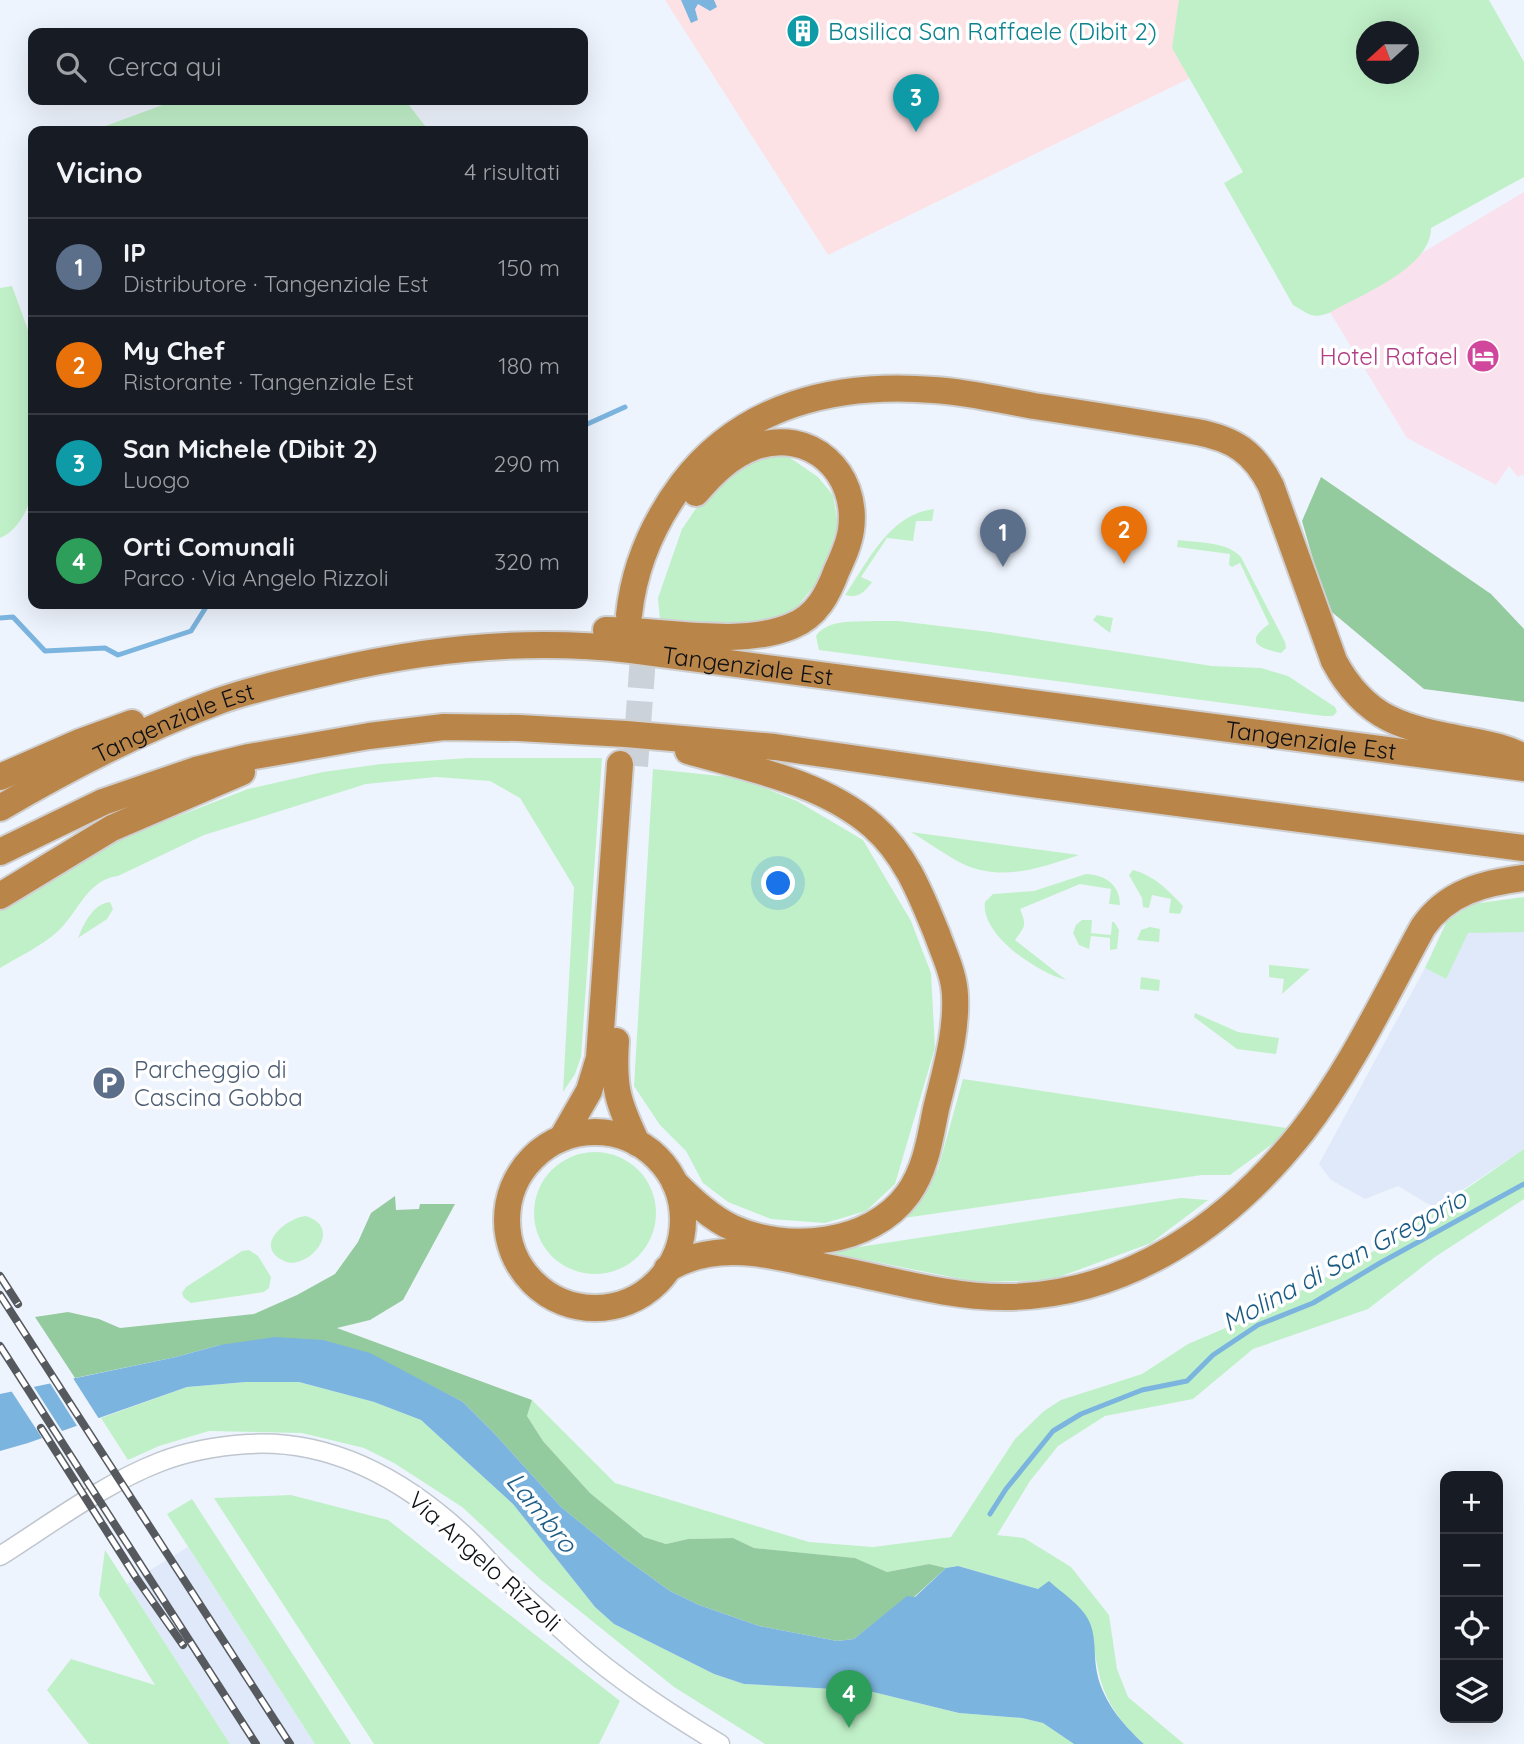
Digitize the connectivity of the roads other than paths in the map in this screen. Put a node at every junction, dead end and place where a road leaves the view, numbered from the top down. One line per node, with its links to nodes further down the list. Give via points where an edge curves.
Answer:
1 (521, 644): 2 (highway, Tangenziale Est, via 369,662); 5 (highway, via 534,636 586,630 754,635 801,622 826,596 850,533 849,498 843,482 834,466 813,449 784,443 754,447 729,460 692,498 670,532 637,616 639,566 658,520 687,478 723,440 774,411 852,391 934,390 1212,435 1240,448 1256,461 1271,485 1327,643 1353,691 1375,710 1413,729 1508,748); 6 (highway, Tangenziale Est, via 631,650)
2 (208, 705): 7 (highway, via 111,730); 8 (highway, Tangenziale Est, via 132,737)
3 (626, 734): 4 (highway, Tangenziale Est, via 444,727); 9 (highway, Tangenziale Est, via 775,747); 15 (highway, via 792,782 864,819 907,867 954,987 953,1038 924,1163 908,1194 888,1214 865,1229 840,1236 765,1238 723,1223)
4 (299, 749): 10 (highway, Tangenziale Est, via 160,780 82,810); 12 (highway, via 131,818)
5 (1524, 757)
6 (1524, 768)
7 (0, 777)
8 (0, 808)
9 (1524, 848)
10 (0, 852)
11 (1524, 878): 16 (highway, via 1476,887 1438,908 1423,927 1354,1054 1302,1132 1228,1209 1143,1266 1071,1290 1009,1297 950,1291 738,1251 701,1254)
12 (0, 896)
13 (562, 1138): 14 (highway, via 601,1132); 14 (highway, via 589,1091 599,1058 627,765 614,1073 618,1101); 16 (highway, via 538,1152 512,1191 507,1212 510,1244 525,1273 559,1300 602,1307 643,1293)
14 (637, 1143): 15 (highway, via 659,1160)
15 (675, 1183): 16 (highway, via 682,1230)
16 (667, 1269)
17 (0, 1556): 18 (street, Via Angelo Rizzoli, via 124,1479 179,1455 264,1443 329,1452 375,1470 429,1505 599,1661)
18 (720, 1744)

